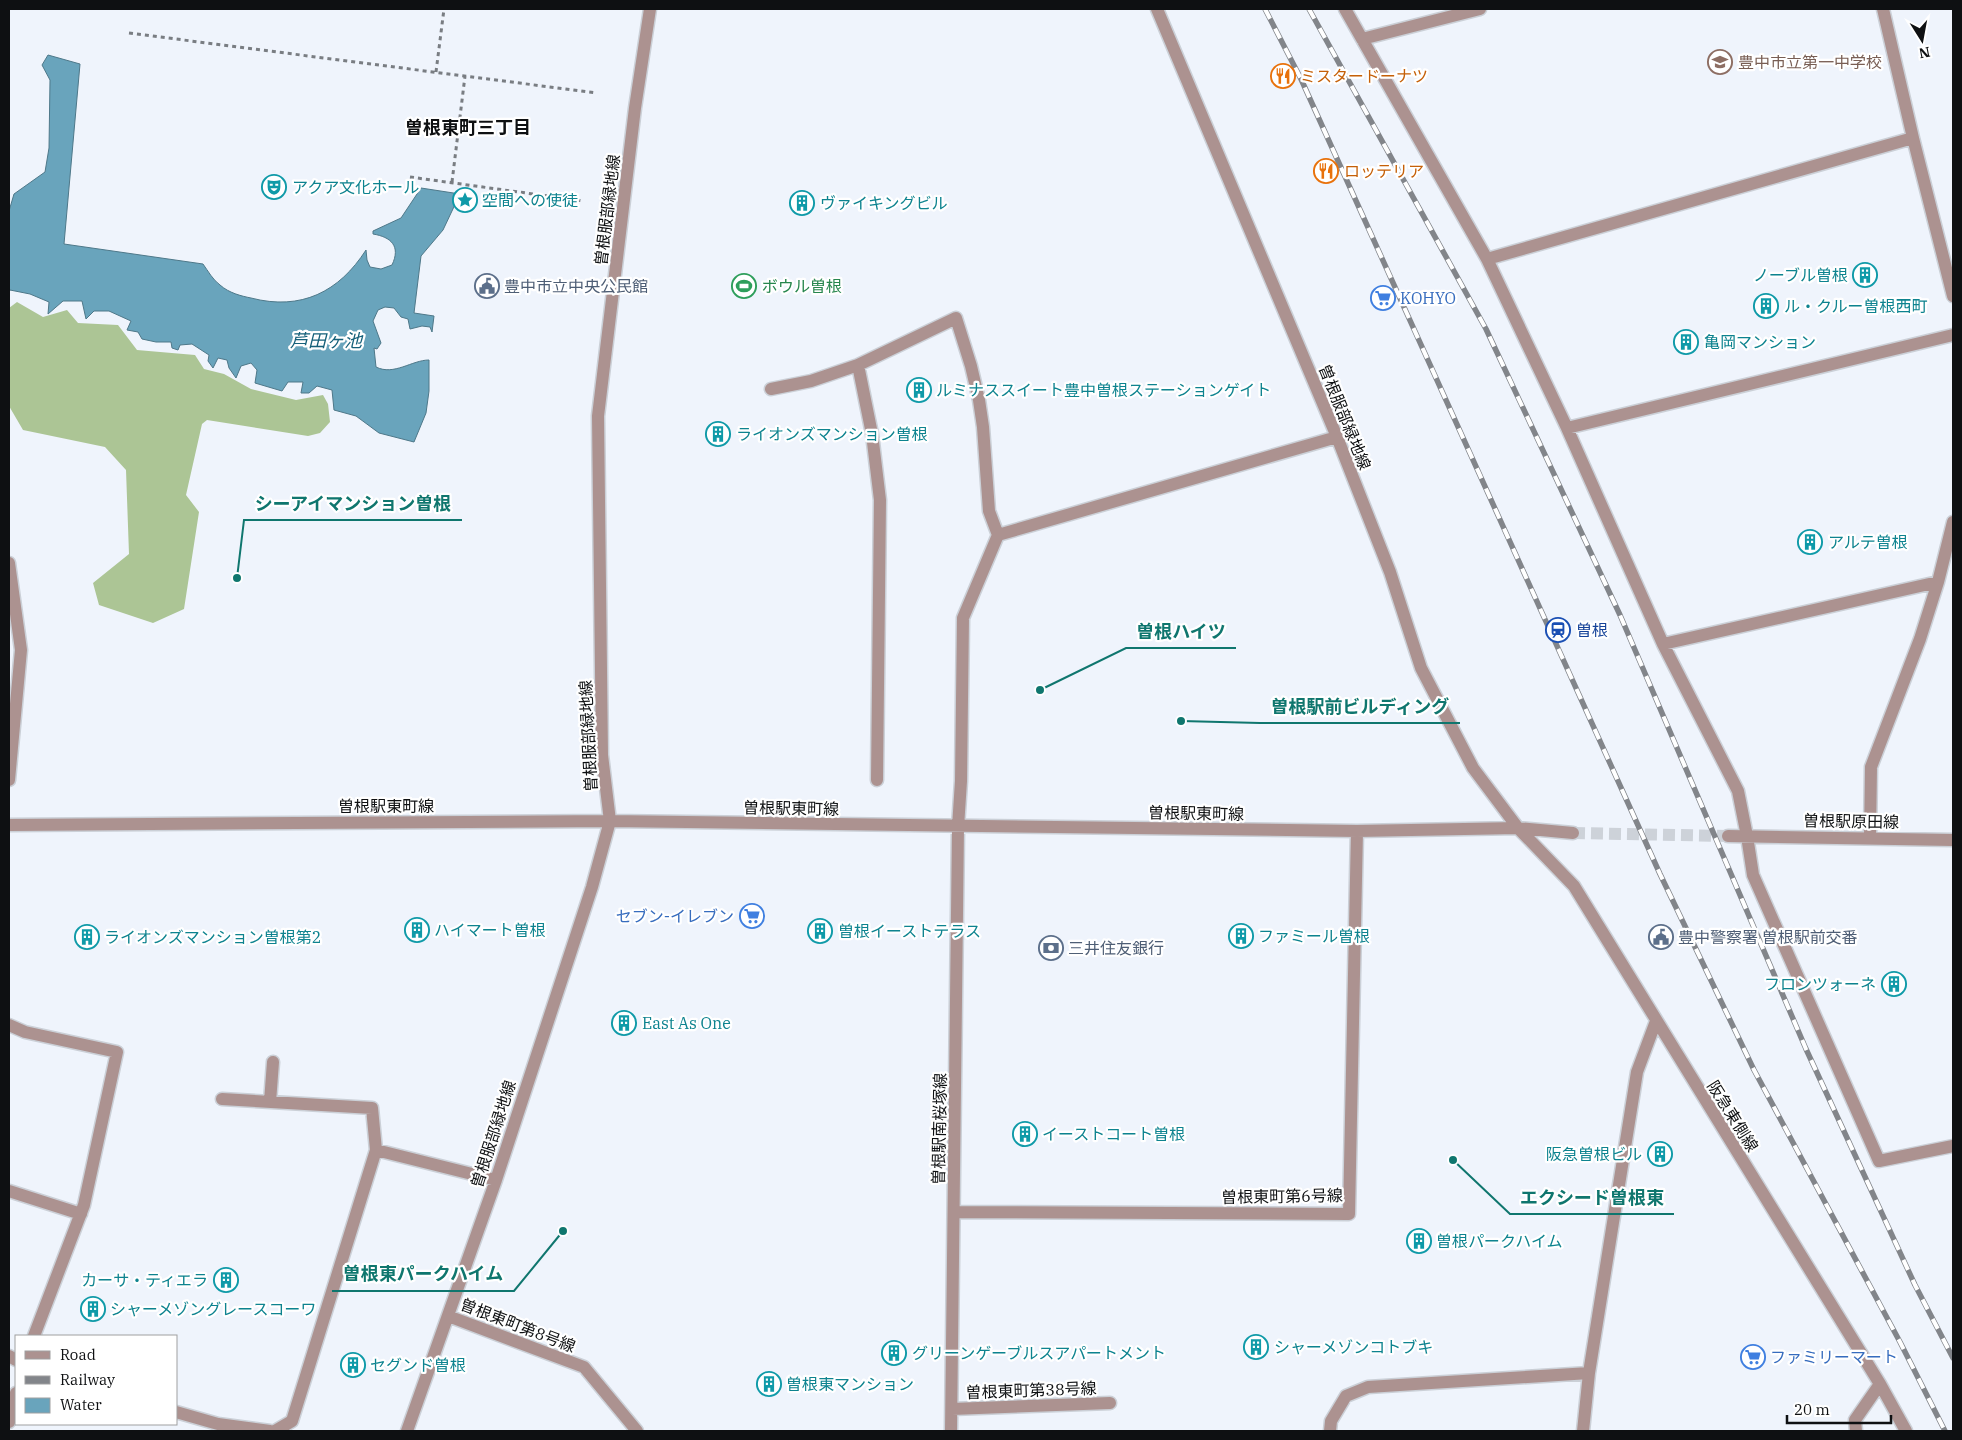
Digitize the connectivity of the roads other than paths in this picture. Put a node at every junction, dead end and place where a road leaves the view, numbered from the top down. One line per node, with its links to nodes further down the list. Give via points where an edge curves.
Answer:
1 (650, 9): 22 (street, 曽根服部緑地線, via 598,416 602,755)
2 (1157, 9): 14 (street, 曽根服部緑地線)
3 (1345, 9): 6 (street)
4 (1480, 9): 6 (street)
5 (1883, 9): 7 (street)
6 (1362, 39): 8 (street)
7 (1913, 138): 8 (street); 9 (street)
8 (1487, 259): 13 (street)
9 (1953, 293)
10 (1953, 336): 13 (street)
11 (858, 365): 12 (street, via 811,382); 16 (street, via 956,318 972,366 983,427 989,512); 21 (street, via 872,434 880,500)
12 (771, 389)
13 (1567, 428): 19 (street)
14 (1337, 437): 16 (street); 25 (street, 曽根服部緑地線, via 1390,572 1421,668 1474,768)
15 (1953, 522): 18 (street)
16 (998, 536): 24 (street, 曽根駅南桜塚線, via 964,618)
17 (9, 563): 20 (street, via 21,650)
18 (1938, 582): 19 (street); 30 (street, via 1871,767)
19 (1663, 644): 29 (street, via 1738,791)
20 (9, 780)
21 (877, 780)
22 (610, 821): 23 (street, 曽根駅東町線); 24 (street, 曽根駅東町線); 39 (street, 曽根服部緑地線, via 592,887)
23 (9, 824)
24 (958, 827): 26 (street, 曽根駅東町線); 41 (street, 曽根駅南桜塚線)
25 (1518, 828): 26 (street, 曽根駅東町線); 27 (street, 曽根駅東町線); 32 (street, 阪急東側線, via 1574,886)
26 (1357, 831): 41 (street, 曽根東町第6号線, via 1349,1214)
27 (1573, 833)
28 (1728, 836): 29 (street)
29 (1747, 836): 30 (street, 曽根駅原田線); 37 (street, via 1756,883 1879,1161)
30 (1870, 837): 31 (street, 曽根駅原田線)
31 (1953, 840)
32 (1656, 1021): 45 (street, via 1637,1072); 46 (street, 阪急東側線)
33 (9, 1025): 42 (street, via 25,1032 117,1052)
34 (273, 1062): 36 (street)
35 (222, 1099): 36 (street)
36 (270, 1102): 38 (street, via 372,1108)
37 (1953, 1146)
38 (376, 1150): 39 (street); 53 (street, via 292,1420)
39 (496, 1180): 43 (street, 曽根服部緑地線)
40 (9, 1191): 42 (street)
41 (954, 1212): 49 (street, 曽根駅南桜塚線)
42 (81, 1214): 44 (street)
43 (448, 1316): 54 (street, 曽根服部緑地線); 55 (street, 曽根東町第8号線, via 584,1367)
44 (34, 1335)
45 (1589, 1373): 57 (street, via 1368,1387 1346,1396 1331,1421); 58 (street)
46 (1880, 1384): 59 (street, via 1855,1420); 60 (street, 阪急東側線)
47 (15, 1397): 51 (street)
48 (1110, 1403): 49 (street, 曽根東町第38号線)
49 (952, 1409): 56 (street, 曽根駅南桜塚線)
50 (178, 1413): 52 (street, via 218,1424)
51 (9, 1422)
52 (270, 1431)
53 (275, 1431)
54 (407, 1431)
55 (637, 1431)
56 (951, 1431)
57 (1330, 1431)
58 (1583, 1431)
59 (1856, 1431)
60 (1906, 1431)

